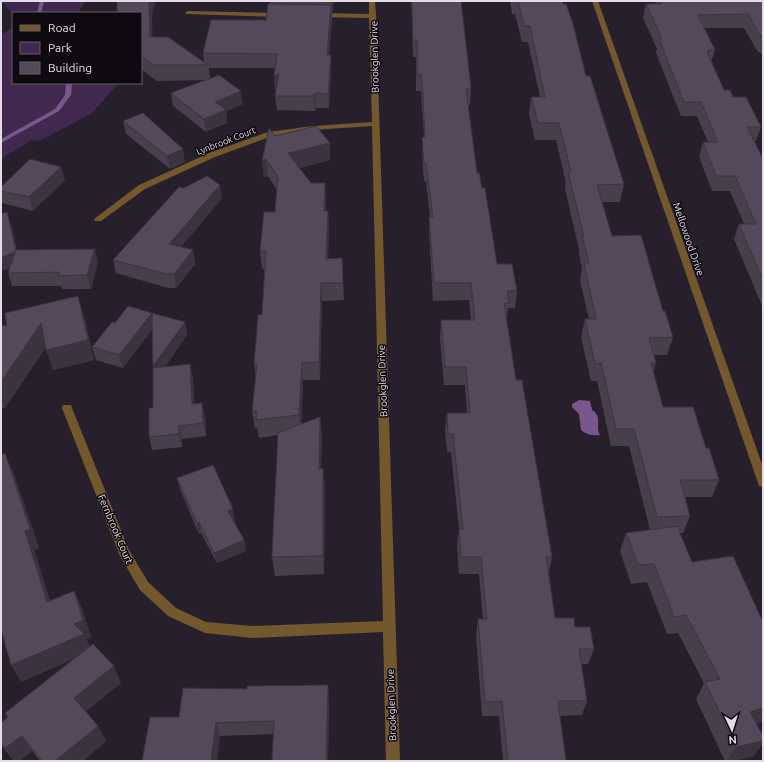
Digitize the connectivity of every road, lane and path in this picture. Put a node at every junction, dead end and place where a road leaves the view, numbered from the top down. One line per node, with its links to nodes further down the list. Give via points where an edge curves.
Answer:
1 (372, 1): 6 (street, Brookglen Drive)
2 (595, 1): 10 (street, Mellowood Drive)
3 (188, 13): 4 (street)
4 (288, 15)
5 (312, 15): 6 (street)
6 (373, 16): 7 (street, Brookglen Drive)
7 (375, 124): 8 (street, Lynbrook Court, via 271,134 212,155 142,187); 11 (street, Brookglen Drive)
8 (98, 219)
9 (67, 408): 11 (street, Fernbrook Court, via 124,552 144,586 172,612 205,627 252,632)
10 (763, 483)
11 (389, 626): 12 (street, Brookglen Drive)
12 (393, 761)

